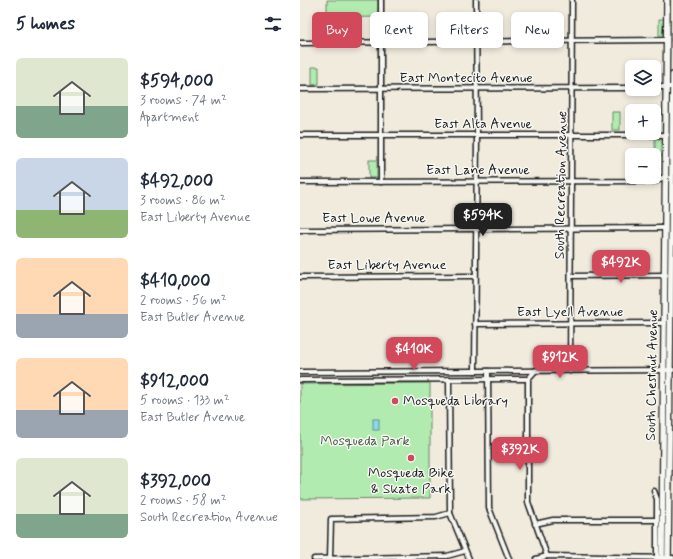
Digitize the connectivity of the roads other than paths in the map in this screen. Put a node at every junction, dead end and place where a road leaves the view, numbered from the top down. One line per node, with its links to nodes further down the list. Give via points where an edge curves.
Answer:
1 (381, 0): 5 (street)
2 (476, 0): 6 (street)
3 (572, 0): 9 (street, South Recreation Avenue)
4 (667, 0): 7 (main road, South Chestnut Avenue)
5 (381, 12)
6 (476, 12)
7 (667, 40): 9 (street); 14 (main road, via 670,45 670,62); 16 (main road, South Chestnut Avenue)
8 (503, 41): 9 (street)
9 (572, 41): 21 (street, South Recreation Avenue)
10 (370, 42): 11 (street)
11 (300, 43)
12 (382, 48): 20 (street)
13 (476, 48): 17 (street)
14 (673, 66)
15 (673, 76): 16 (main road, South Chestnut Avenue)
16 (670, 87): 25 (main road, South Chestnut Avenue); 30 (main road, South Chestnut Avenue)
17 (476, 88): 20 (street, East Montecito Avenue); 21 (street, East Montecito Avenue); 26 (street)
18 (625, 88): 21 (street, East Montecito Avenue)
19 (300, 89): 20 (street, East Montecito Avenue)
20 (381, 89): 23 (street)
21 (573, 89): 24 (street, South Recreation Avenue)
22 (300, 135): 23 (street, East Alta Avenue)
23 (381, 135): 26 (street, East Alta Avenue); 32 (street)
24 (572, 135): 25 (street, East Alta Avenue); 26 (street, East Alta Avenue); 28 (street, South Recreation Avenue)
25 (667, 135): 30 (main road, South Chestnut Avenue)
26 (477, 136): 27 (street)
27 (476, 181): 28 (street, East Lane Avenue); 32 (street, East Lane Avenue); 36 (street)
28 (571, 181): 29 (street, East Lane Avenue); 34 (street, South Recreation Avenue)
29 (625, 181)
30 (669, 181): 33 (main road, South Chestnut Avenue); 38 (main road, South Chestnut Avenue)
31 (300, 182): 32 (street, East Lane Avenue)
32 (381, 182)
33 (665, 214): 35 (main road, South Chestnut Avenue); 38 (main road, via 668,216 668,237)
34 (571, 228): 35 (street, East Lowe Avenue); 36 (street, East Lowe Avenue); 41 (street, South Recreation Avenue)
35 (665, 228): 39 (main road, South Chestnut Avenue)
36 (476, 229): 37 (street, East Lowe Avenue); 40 (street)
37 (300, 230)
38 (671, 240): 39 (main road, South Chestnut Avenue)
39 (668, 275): 41 (street); 44 (main road, South Chestnut Avenue); 47 (main road, South Chestnut Avenue)
40 (475, 276): 42 (street, East Liberty Avenue); 45 (street)
41 (571, 276): 43 (street, South Recreation Avenue)
42 (300, 277)
43 (570, 323): 44 (street, East Lyell Avenue); 45 (street, East Lyell Avenue); 51 (street, South Recreation Avenue)
44 (665, 323): 47 (main road, South Chestnut Avenue)
45 (475, 324): 49 (street)
46 (536, 370): 50 (street); 51 (street); 57 (street)
47 (669, 370): 51 (street); 66 (main road, South Chestnut Avenue)
48 (390, 371): 49 (street); 52 (street); 53 (street)
49 (474, 371): 50 (street)
50 (488, 371): 55 (street)
51 (570, 371)
52 (300, 372)
53 (390, 379): 54 (street); 56 (street)
54 (449, 379): 55 (street); 59 (street)
55 (488, 379): 57 (street); 70 (street, via 489,508)
56 (300, 380)
57 (528, 380): 61 (street, via 528,502)
58 (654, 491): 60 (street, via 657,499)
59 (450, 513): 62 (street); 68 (street, via 436,517 331,519)
60 (657, 520): 61 (street, via 553,520); 66 (street)
61 (535, 524): 63 (street)
62 (465, 551): 65 (street, via 447,556); 69 (street)
63 (547, 556): 66 (street); 71 (street)
64 (370, 558): 65 (street); 68 (street)
65 (410, 558)
66 (664, 558)
67 (314, 559): 68 (street)
68 (330, 559)
69 (469, 559)
70 (509, 559)
71 (536, 559)

